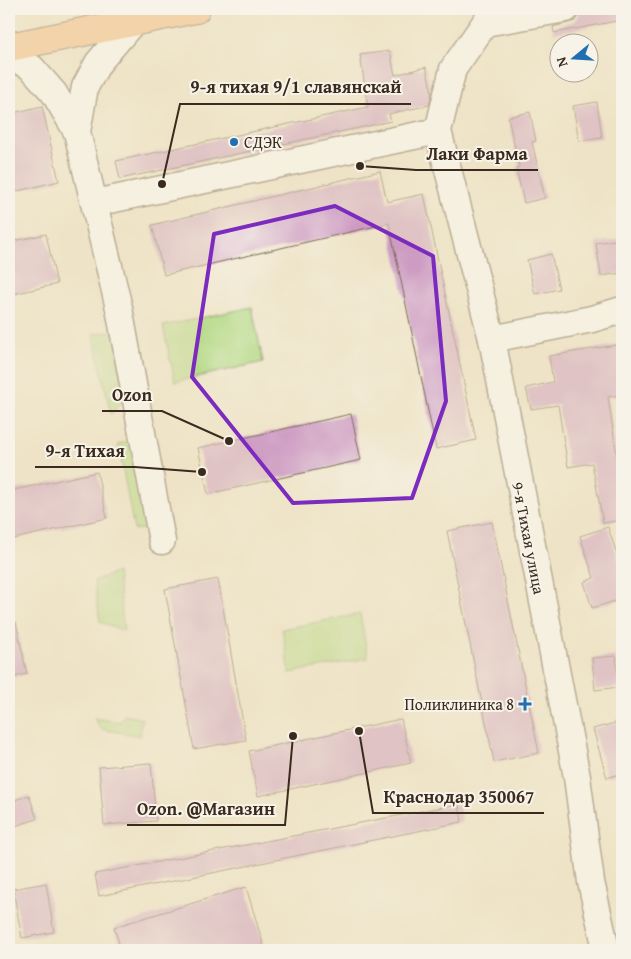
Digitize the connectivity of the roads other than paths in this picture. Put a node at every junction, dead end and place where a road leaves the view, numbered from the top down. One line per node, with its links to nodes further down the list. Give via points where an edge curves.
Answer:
1 (196, 9): 3 (main road)
2 (566, 9): 6 (street, via 485,24 453,69)
3 (133, 22): 4 (main road); 7 (street, via 98,62 85,87)
4 (9, 47)
5 (9, 55): 7 (street, via 32,68 44,81)
6 (438, 131): 8 (street); 10 (street, 9-я Тихая улица)
7 (77, 132): 8 (street)
8 (95, 203): 11 (street, via 119,308)
9 (622, 310): 10 (street)
10 (492, 339): 12 (street, 9-я Тихая улица, via 577,777 591,882)
11 (162, 541)
12 (610, 948)

